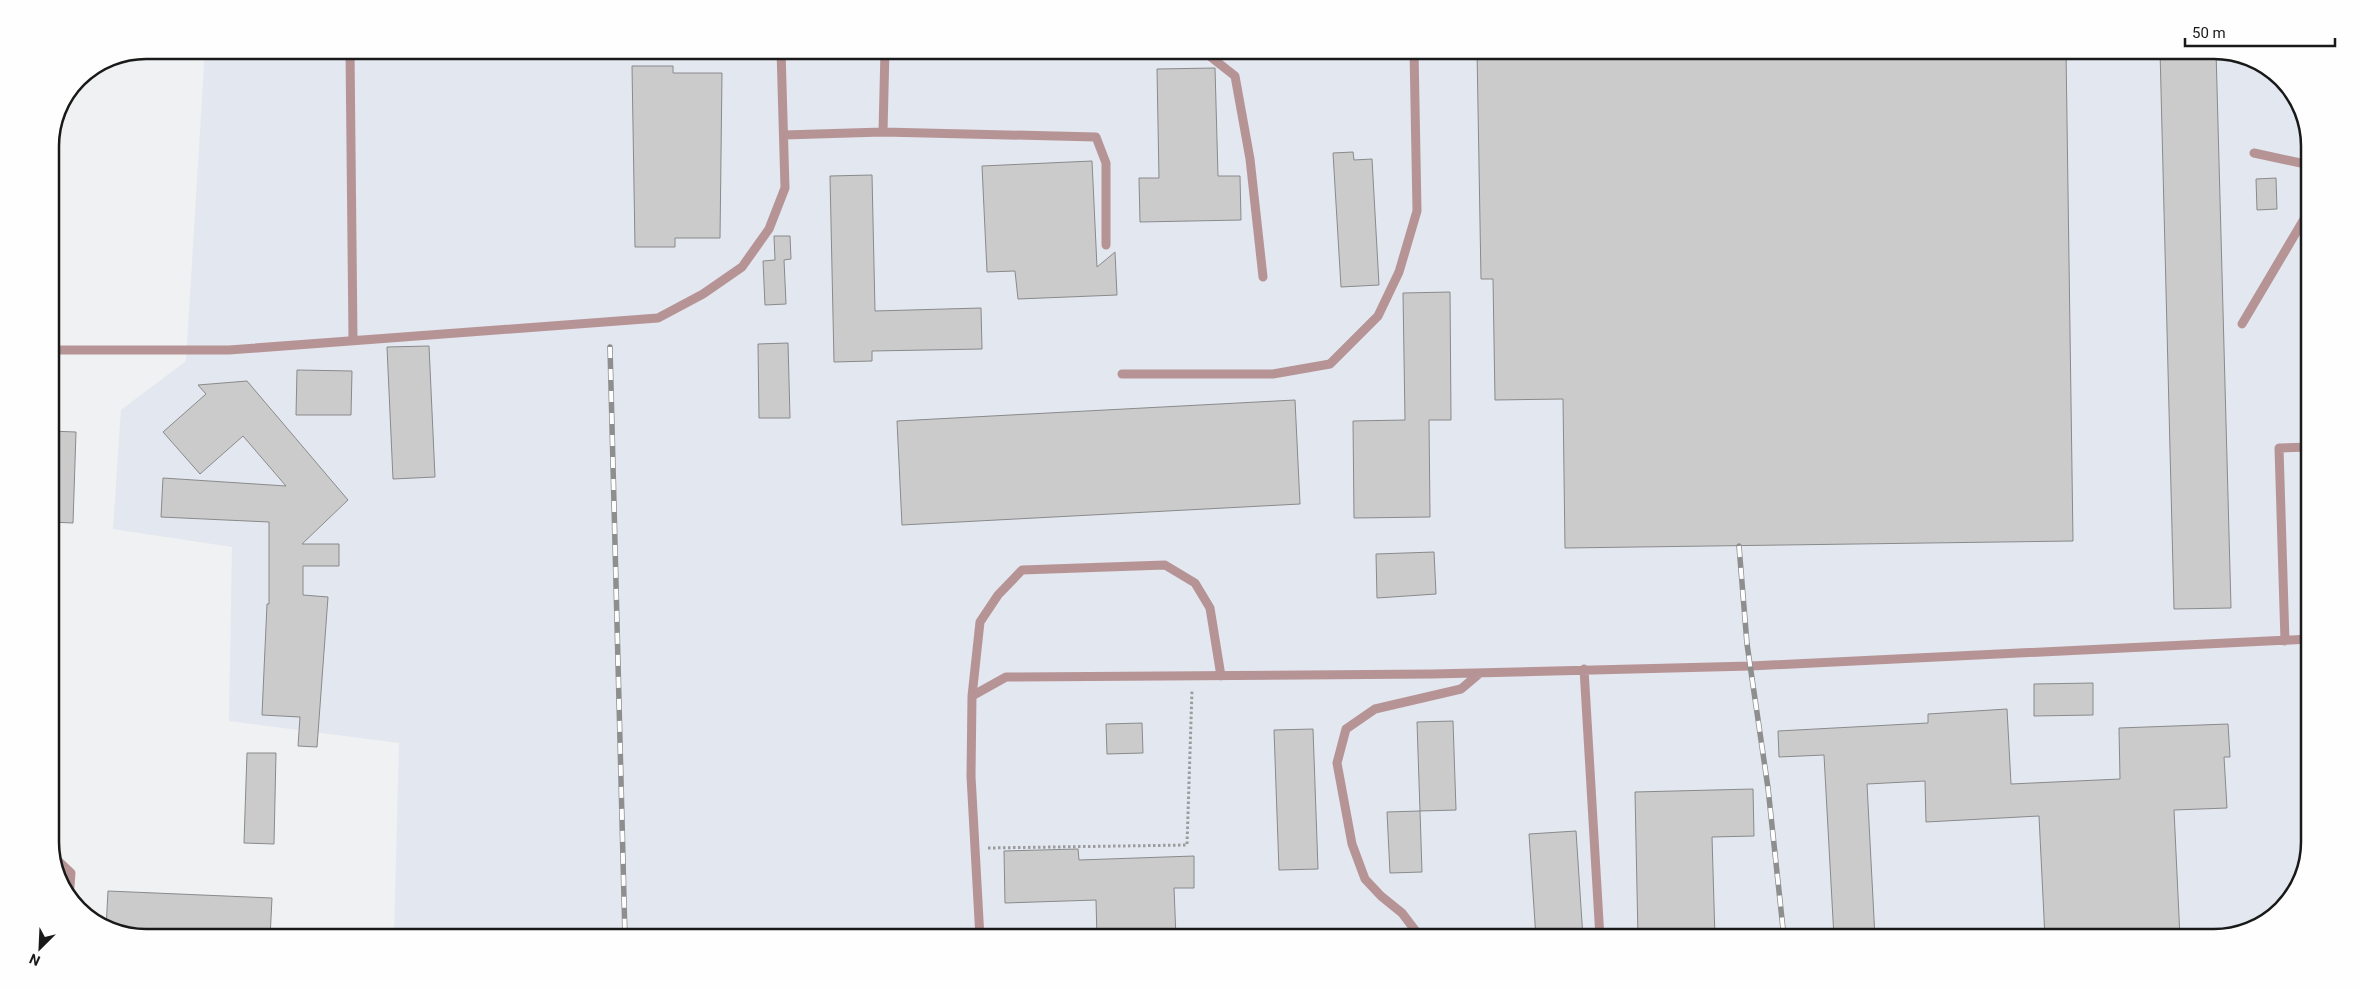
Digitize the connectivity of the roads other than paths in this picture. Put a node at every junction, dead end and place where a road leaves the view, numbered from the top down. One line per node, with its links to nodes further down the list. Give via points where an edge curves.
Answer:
1 (350, 59): 14 (lane)
2 (781, 59): 7 (lane)
3 (885, 59): 6 (lane)
4 (1213, 59): 12 (lane, via 1235,76 1250,159)
5 (1414, 59): 16 (lane, via 1417,211 1399,272 1378,316 1330,364 1273,374)
6 (883, 132): 7 (lane); 11 (lane, via 1096,137 1106,163)
7 (784, 135): 14 (lane, via 785,188 769,229 742,266 703,294 658,318)
8 (2254, 153): 9 (lane)
9 (2301, 163)
10 (2301, 224): 13 (lane)
11 (1106, 246)
12 (1263, 277)
13 (2242, 324)
14 (353, 340): 15 (lane, via 229,350)
15 (59, 350)
16 (1122, 374)
17 (2301, 447): 19 (lane, via 2279,448)
18 (2301, 640): 19 (lane)
19 (2285, 641): 20 (lane, via 1760,665)
20 (1584, 669): 21 (lane); 28 (lane)
21 (1480, 673): 22 (lane); 27 (lane, via 1461,689 1375,709 1346,729 1336,763 1352,844 1365,879 1402,913)
22 (1221, 676): 23 (lane, via 1006,677); 23 (lane, via 1210,608 1195,583 1165,565 1022,570 998,595 980,622)
23 (972, 696): 26 (lane, via 971,776)
24 (61, 864): 25 (lane, via 71,873)
25 (70, 885)
26 (980, 929)
27 (1414, 929)
28 (1599, 929)

